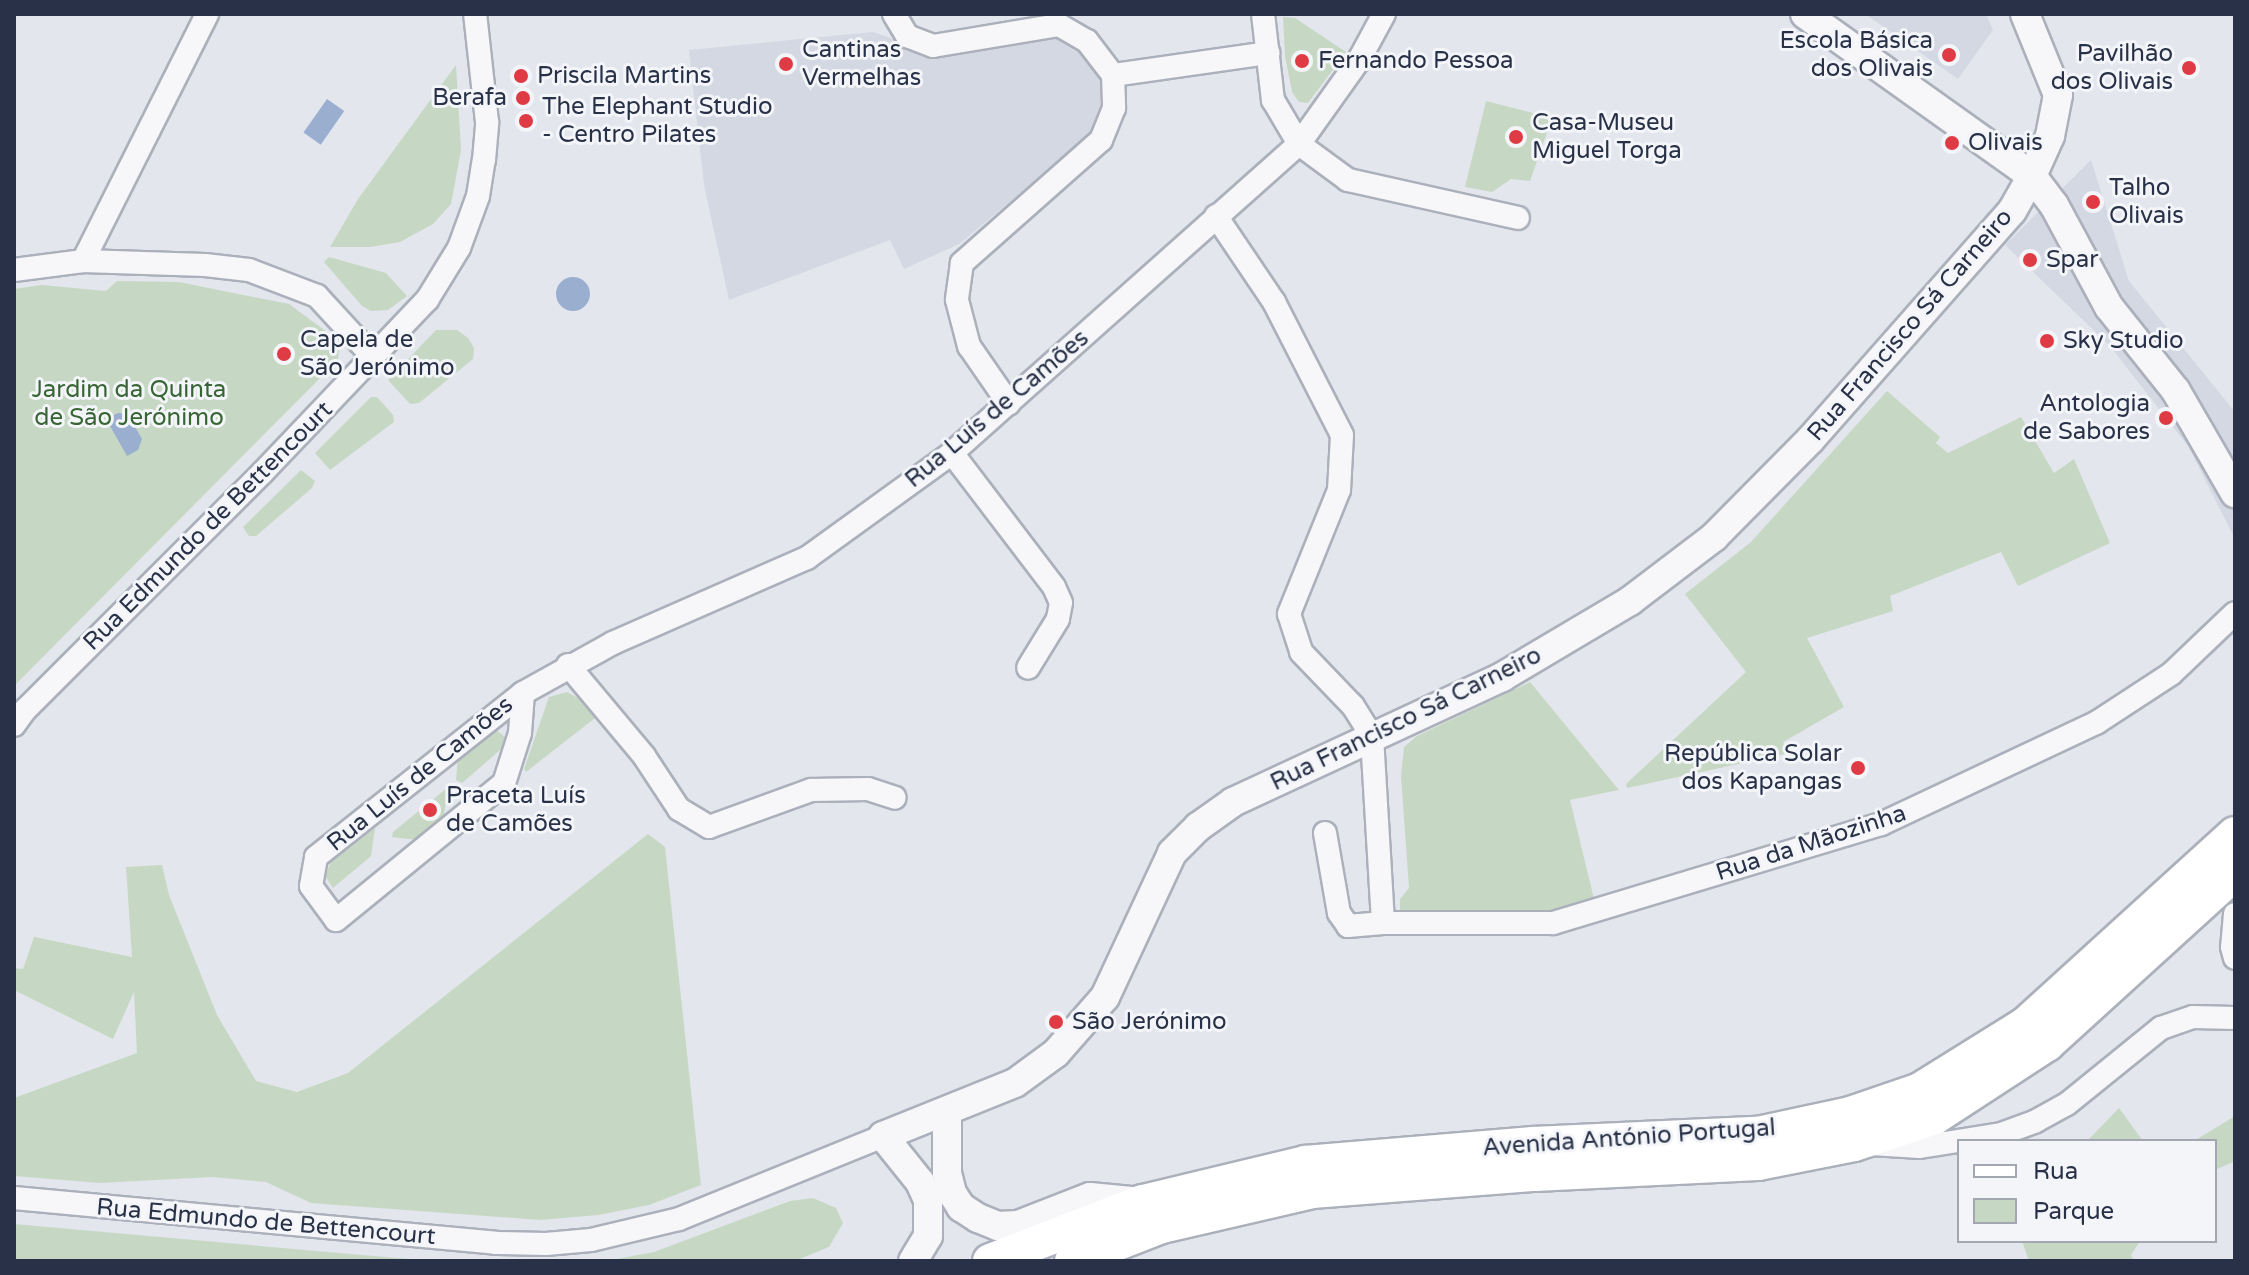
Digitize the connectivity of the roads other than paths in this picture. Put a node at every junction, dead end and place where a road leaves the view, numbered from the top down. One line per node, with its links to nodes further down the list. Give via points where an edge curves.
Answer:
1 (207, 14): 14 (street)
2 (475, 14): 16 (street, Rua Edmundo de Bettencourt, via 487,122 478,196 459,248 427,300)
3 (894, 14): 9 (street, via 907,36 933,46 1059,25 1087,41)
4 (1263, 14): 8 (street)
5 (1384, 14): 10 (street, Rua Luís de Camões, via 1359,60)
6 (1805, 14): 11 (street)
7 (2025, 14): 11 (street, Rua Francisco Sá Carneiro, via 2058,95 2050,136)
8 (1268, 53): 9 (street); 10 (street, via 1273,100)
9 (1113, 75): 17 (street, via 1114,108 1101,140 962,263 957,300 969,346)
10 (1299, 144): 12 (street, Rua Luís de Camões); 13 (street, via 1348,180)
11 (2032, 176): 19 (street, via 2054,205 2109,307 2176,391); 25 (street, Rua Francisco Sá Carneiro, via 2012,211 1788,465 1714,537 1630,601 1502,677)
12 (1216, 216): 17 (street, Rua Luís de Camões); 25 (street, via 1274,302 1342,435 1339,490 1289,614 1301,652 1353,706)
13 (1518, 218)
14 (83, 261): 15 (street); 16 (street, via 249,270 317,296)
15 (14, 270)
16 (374, 358): 24 (street, Rua Edmundo de Bettencourt)
17 (1009, 404): 18 (street, Rua Luís de Camões)
18 (952, 453): 21 (street, Rua Luís de Camões, via 807,558); 22 (street, via 1061,603 1058,619)
19 (2235, 493)
20 (2235, 613): 31 (street, Rua da Mãozinha, via 2171,674 2096,723 1881,824 1553,923)
21 (568, 665): 23 (street, Rua Luís de Camões); 26 (street, via 644,756 679,809 709,827 811,790 868,789)
22 (1028, 668)
23 (523, 693): 23 (street, Rua Luís de Camões, via 316,857 311,886 336,920 504,783 520,733)
24 (14, 725)
25 (1372, 737): 31 (street); 34 (street, Rua Francisco Sá Carneiro, via 1233,802 1198,827 1172,853 1105,997 1074,1035 1015,1083)
26 (895, 798)
27 (1325, 833): 31 (street, Rua da Mãozinha, via 1339,913 1348,926)
28 (2235, 834): 40 (main road, Avenida António Portugal, via 2026,1024 1920,1090 1850,1114 1757,1134 1533,1144 1305,1163)
29 (2235, 873): 38 (main road, Avenida António Portugal, via 2047,1044 1935,1117)
30 (2235, 914): 32 (street)
31 (1383, 923)
32 (2235, 958)
33 (2235, 1018): 36 (street, via 2193,1017 2161,1028 2067,1104 2001,1134)
34 (947, 1111): 35 (street, Rua Francisco Sá Carneiro); 40 (street, via 952,1193 978,1218 998,1226 1018,1225 1090,1197)
35 (883, 1136): 39 (street, Rua Edmundo de Bettencourt, via 679,1219 591,1240 546,1244); 41 (street, via 928,1200 928,1236)
36 (1970, 1139)
37 (1957, 1141): 38 (street, via 1920,1147)
38 (1854, 1144): 43 (main road, Avenida António Portugal, via 1758,1163 1312,1191 1162,1226)
39 (14, 1198)
40 (1143, 1202): 42 (main road, Avenida António Portugal)
41 (913, 1261)
42 (990, 1261)
43 (1072, 1261)

